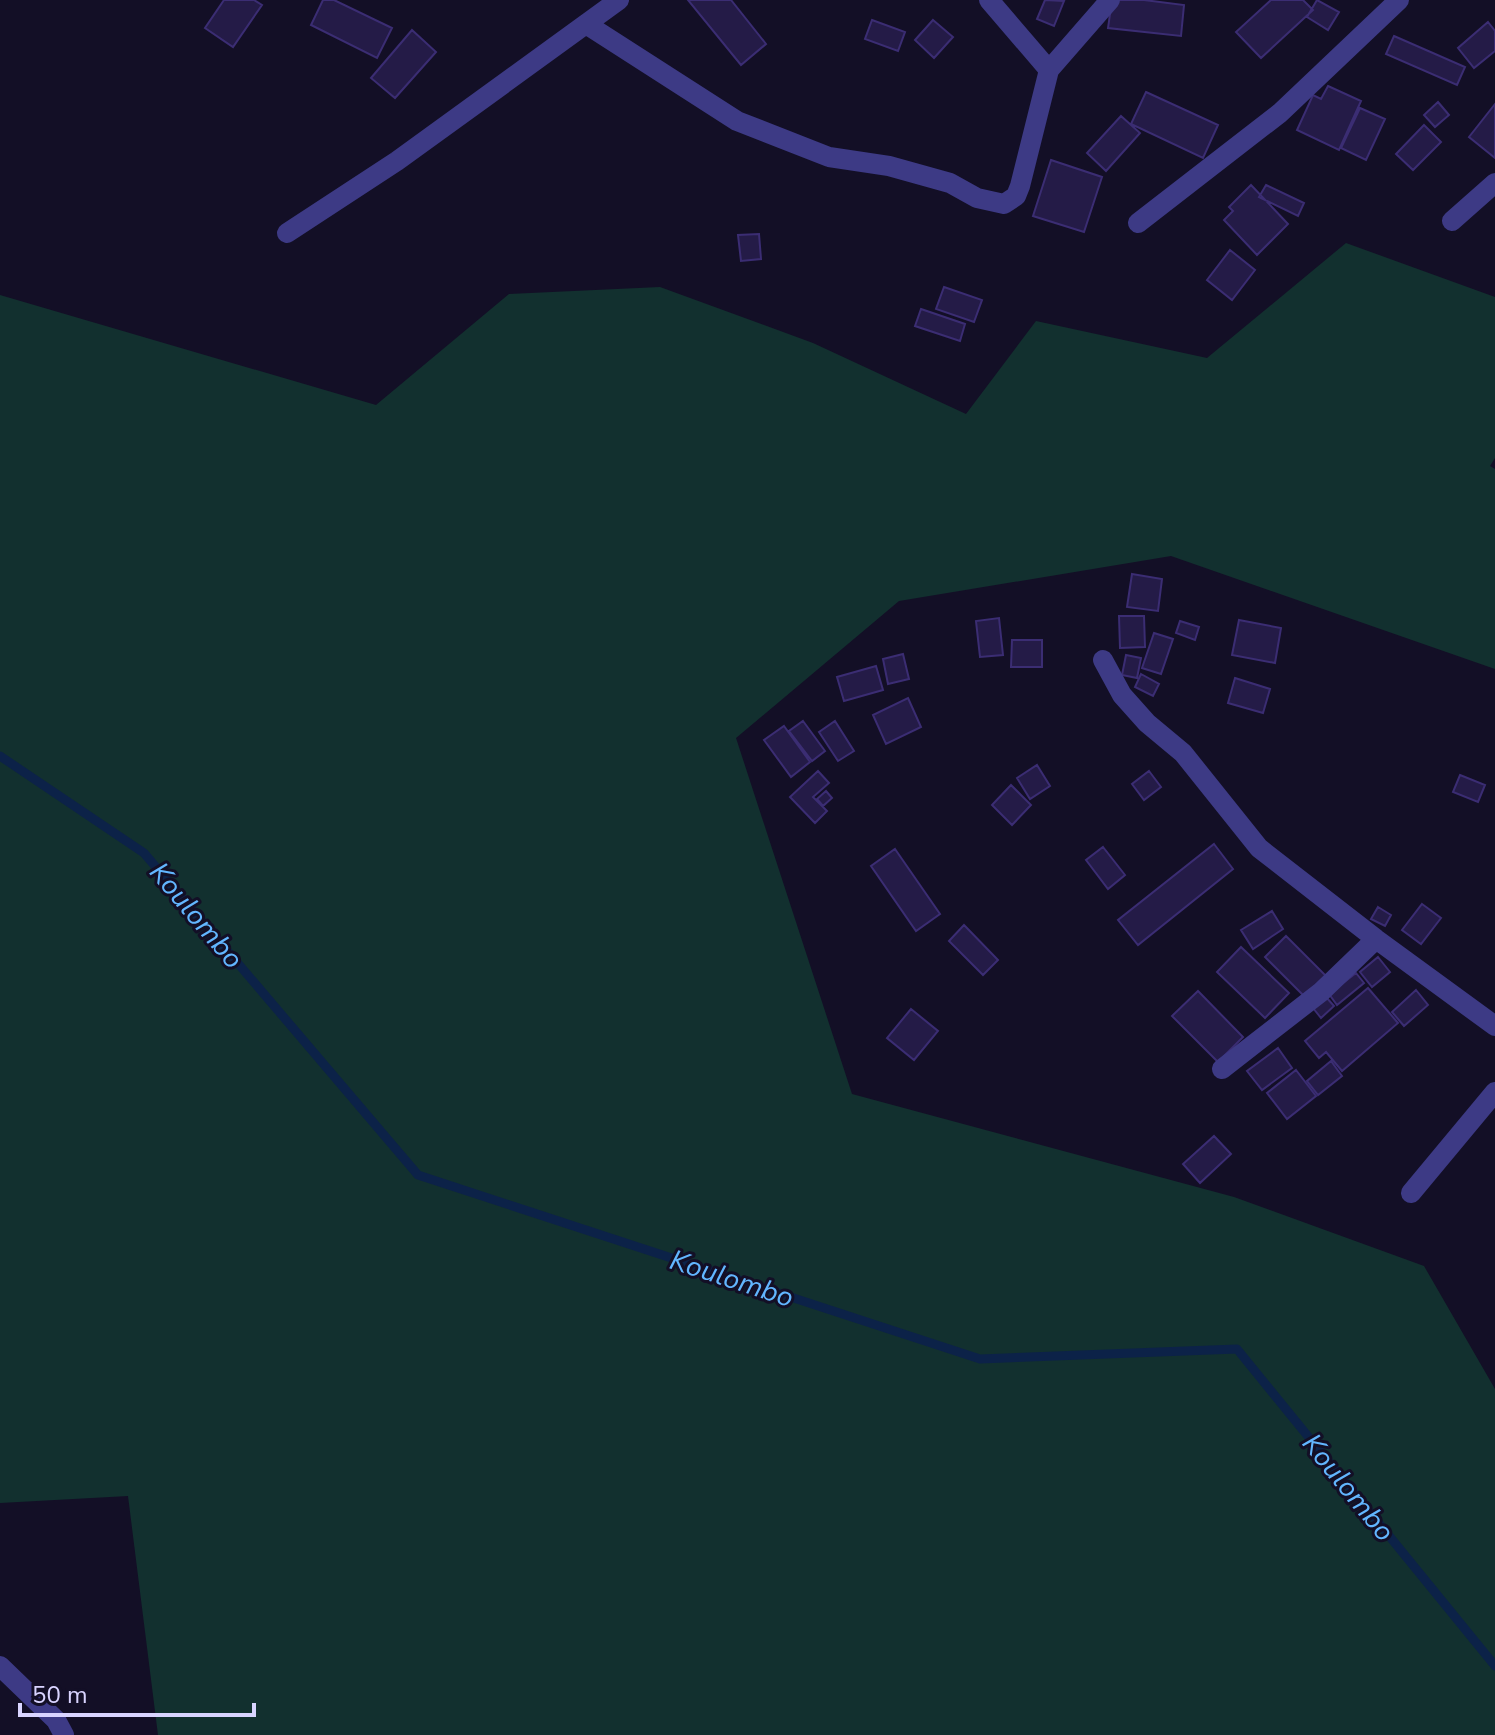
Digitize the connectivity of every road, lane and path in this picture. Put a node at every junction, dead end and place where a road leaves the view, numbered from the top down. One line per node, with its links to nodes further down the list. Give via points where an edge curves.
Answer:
1 (619, 0): 5 (street)
2 (989, 0): 6 (street)
3 (1110, 0): 6 (street)
4 (1399, 0): 9 (street, via 1280,113)
5 (586, 24): 6 (street, via 737,121 829,157 889,166 1004,204 1020,186); 10 (street, via 397,161)
6 (1049, 70)
7 (1495, 183): 8 (street)
8 (1452, 221)
9 (1138, 223)
10 (287, 233)
11 (1103, 660): 12 (street, via 1122,695 1183,753 1259,848)
12 (1376, 939): 13 (street); 14 (street, via 1321,992)
13 (1495, 1026)
14 (1222, 1069)
15 (1495, 1092): 16 (street)
16 (1411, 1193)
17 (0, 1666): 18 (street, via 56,1720)
18 (64, 1735)

